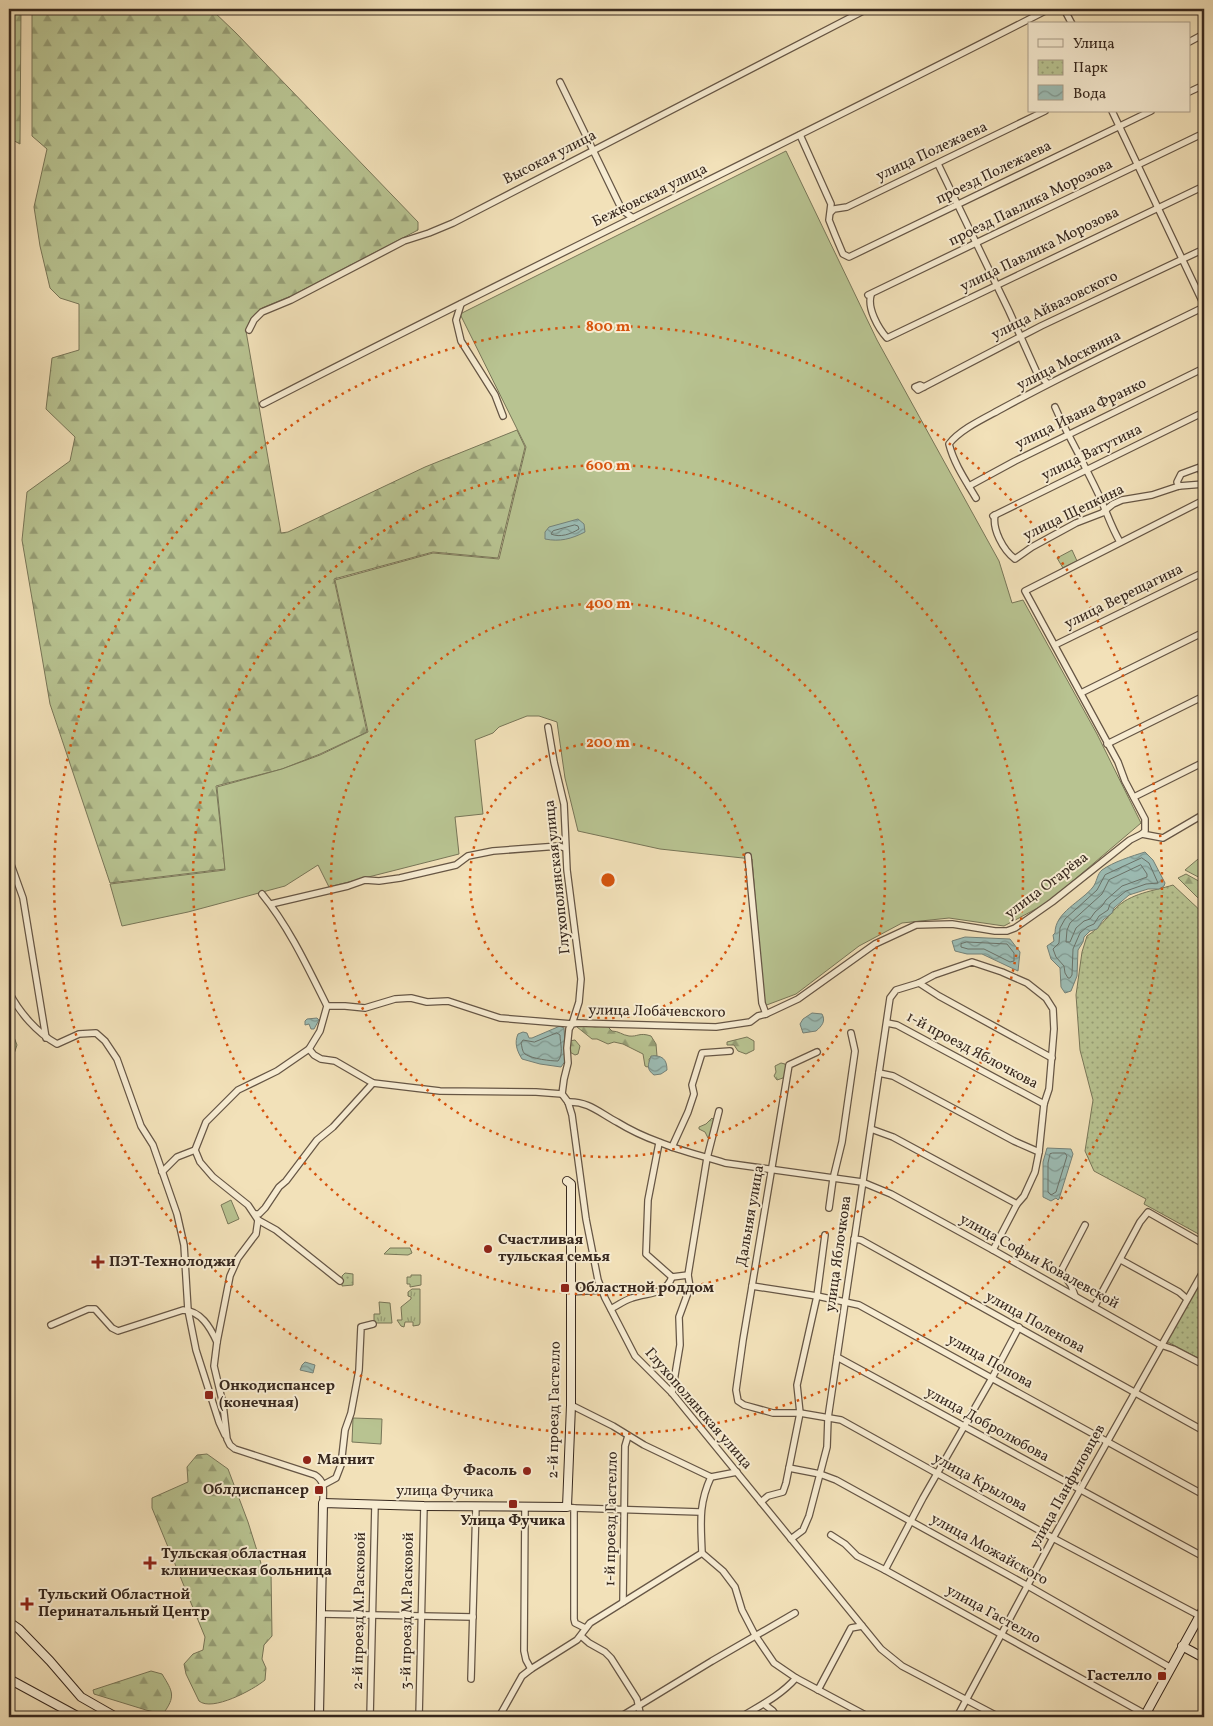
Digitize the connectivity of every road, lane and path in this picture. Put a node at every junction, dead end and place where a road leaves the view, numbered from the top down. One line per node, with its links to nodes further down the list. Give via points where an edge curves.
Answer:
1 (867, 9): 16 (street, Высокая улица)
2 (1049, 9): 15 (street, Бежковская улица)
3 (1064, 9): 4 (street)
4 (1071, 22)
5 (1204, 34): 6 (street)
6 (1190, 41)
7 (560, 82): 16 (street)
8 (1204, 85): 9 (street)
9 (1190, 92)
10 (1043, 112): 17 (street, улица Полежаева)
11 (1112, 112): 13 (street)
12 (1149, 112): 13 (street, проезд Полежаева)
13 (1120, 127): 18 (street); 21 (street, проезд Полежаева)
14 (1204, 133): 18 (street, проезд Павлика Морозова)
15 (800, 135): 20 (street); 25 (street, Бежковская улица)
16 (593, 150): 25 (street, via 622,210); 32 (street, Высокая улица, via 452,223 404,241 292,300 262,312)
17 (938, 164): 21 (street); 22 (street, улица Полежаева, via 847,207)
18 (1137, 166): 23 (street); 26 (street, проезд Павлика Морозова)
19 (1204, 186): 23 (street, улица Павлика Морозова)
20 (831, 204): 22 (street); 24 (street)
21 (957, 204): 24 (street, проезд Полежаева, via 849,257 843,254 835,237 829,220); 26 (street)
22 (839, 207): 24 (street, улица Полежаева)
23 (1158, 208): 28 (street); 29 (street, улица Павлика Морозова)
24 (830, 212)
25 (633, 218): 30 (street, Бежковская улица)
26 (976, 244): 29 (street); 34 (street, проезд Павлика Морозова, via 869,295 869,302)
27 (1204, 248): 28 (street, улица Айвазовского)
28 (1181, 259): 31 (street); 33 (street, улица Айвазовского)
29 (995, 286): 33 (street); 34 (street, улица Павлика Морозова)
30 (461, 304): 38 (street, Бежковская улица); 41 (street, via 456,320 461,342 495,396)
31 (1204, 306): 36 (street, улица Москвина)
32 (249, 330)
33 (1020, 337): 36 (street, via 1036,373); 37 (street, улица Айвазовского)
34 (887, 338)
35 (1204, 368): 42 (street, улица Ивана Франко)
36 (1047, 384): 46 (street, улица Москвина, via 953,439 950,444)
37 (921, 388)
38 (263, 404)
39 (1055, 407): 42 (street)
40 (1204, 412): 43 (street, улица Ватутина)
41 (503, 416)
42 (1069, 435): 43 (street); 46 (street, улица Ивана Франко)
43 (1087, 470): 50 (street); 52 (street, улица Ватутина, via 993,516 996,531)
44 (1204, 480): 47 (street, via 1200,466 1181,474 1177,482)
45 (1204, 484): 47 (street, улица Щепкина)
46 (969, 486): 48 (street)
47 (1179, 486): 50 (street, улица Щепкина, via 1122,500)
48 (976, 498)
49 (1204, 500): 51 (street)
50 (1106, 510): 51 (street); 52 (street, улица Щепкина, via 1076,523)
51 (1120, 542): 55 (street, via 1025,591)
52 (1015, 559)
53 (1204, 572): 55 (street, улица Верещагина)
54 (1204, 632): 56 (street)
55 (1055, 645): 56 (street)
56 (1080, 693): 59 (street)
57 (1204, 696): 59 (street)
58 (548, 727): 64 (street, Глухополянская улица, via 564,804)
59 (1107, 744): 61 (street)
60 (1204, 762): 61 (street)
61 (1134, 796): 63 (street, via 1146,824)
62 (1204, 814): 63 (street, via 1163,838)
63 (1142, 834): 74 (street, улица Огарёва, via 1111,853 1015,928 995,931 952,924 916,925 875,944 798,999)
64 (565, 848): 70 (street, via 485,852 468,856 456,865 400,878 365,880); 76 (street, Глухополянская улица, via 581,979 579,1002)
65 (748, 856): 74 (street, via 762,1003)
66 (9, 859): 78 (street, via 23,898)
67 (9, 874): 68 (street)
68 (9, 887)
69 (262, 894): 70 (street)
70 (271, 904): 73 (street, via 297,946)
71 (919, 983): 75 (street, улица Яблочкова, via 896,990 891,996); 82 (street); 82 (street, via 972,962 1027,983 1046,998 1053,1009)
72 (9, 992): 78 (street, via 15,1004)
73 (327, 1006): 76 (street, улица Лобачевского, via 365,1008 411,998 427,1002 448,1001 500,1018); 79 (street, via 320,1031)
74 (766, 1014): 76 (street, улица Лобачевского, via 750,1022 716,1027 577,1023)
75 (887, 1023): 83 (street, улица Яблочкова); 87 (street, 1-й проезд Яблочкова)
76 (570, 1027): 85 (street, Глухополянская улица)
77 (851, 1033): 97 (street, улица Яблочкова, via 854,1050 842,1142)
78 (46, 1038): 96 (street, via 57,1044 80,1034 96,1033 105,1040 117,1059)
79 (307, 1050): 84 (street, via 321,1059 335,1061); 92 (street, via 277,1071 238,1090 206,1122)
80 (730, 1051): 91 (street, via 702,1053 692,1085 694,1094)
81 (818, 1052): 95 (street, Дальняя улица, via 789,1065)
82 (1052, 1058): 87 (street)
83 (879, 1073): 89 (street, улица Яблочкова); 93 (street, via 893,1076)
84 (373, 1083): 85 (street, via 440,1090); 102 (street, via 333,1127 316,1140)
85 (562, 1094): 86 (street, Глухополянская улица)
86 (568, 1102): 90 (street, улица Софьи Ковалевской, via 586,1104); 116 (street, Глухополянская улица, via 586,1219)
87 (1044, 1104): 93 (street)
88 (719, 1111): 94 (street)
89 (870, 1128): 99 (street, улица Яблочкова); 100 (street, via 893,1136)
90 (659, 1143): 91 (street, улица Софьи Ковалевской); 113 (street, via 648,1200 646,1254)
91 (672, 1147): 94 (street, улица Софьи Ковалевской)
92 (195, 1150): 96 (street, via 178,1157); 102 (street, via 213,1177 248,1205)
93 (1039, 1152): 100 (street, via 1035,1172)
94 (707, 1158): 95 (street, улица Софьи Ковалевской); 112 (street)
95 (771, 1169): 97 (street, улица Софьи Ковалевской); 115 (street, Дальняя улица)
96 (162, 1172): 124 (street, via 184,1245)
97 (833, 1179): 99 (street, улица Софьи Ковалевской); 101 (street, улица Яблочкова)
98 (567, 1181): 117 (street, 2-й проезд Гастелло, via 571,1184)
99 (862, 1182): 107 (street, улица Яблочкова); 109 (street, улица Софьи Ковалевской, via 891,1194)
100 (1018, 1204): 109 (street)
101 (829, 1208)
102 (256, 1217): 104 (street); 105 (street)
103 (1085, 1225): 119 (street, via 1061,1271)
104 (272, 1227): 105 (street); 114 (street)
105 (256, 1234): 128 (street, via 230,1276)
106 (825, 1235): 118 (street, улица Яблочкова)
107 (854, 1239): 121 (street, улица Яблочкова); 127 (street, улица Поленова)
108 (1204, 1244): 110 (street, via 1148,1212)
109 (993, 1250): 119 (street, улица Софьи Ковалевской)
110 (1121, 1260): 120 (street); 122 (street)
111 (1204, 1270): 120 (street, улица Панфиловцев)
112 (688, 1275): 113 (street); 134 (street, via 690,1286 679,1317 680,1344)
113 (672, 1277): 123 (street, via 670,1284 661,1292 633,1297)
114 (340, 1281)
115 (752, 1286): 118 (street, улица Попова); 135 (street, Дальняя улица, via 736,1390)
116 (602, 1290): 117 (street); 123 (street, Глухополянская улица)
117 (570, 1292): 136 (street, 2-й проезд Гастелло)
118 (818, 1296): 121 (street, улица Попова); 137 (street, улица Яблочкова, via 798,1385)
119 (1075, 1296): 122 (street, улица Софьи Ковалевской)
120 (1188, 1299): 129 (street, улица Панфиловцев)
121 (846, 1302): 130 (street, улица Яблочкова); 132 (street, улица Попова, via 859,1305)
122 (1094, 1308): 129 (street, улица Софьи Ковалевской)
123 (611, 1309): 134 (street, Глухополянская улица, via 635,1356)
124 (188, 1310): 126 (street, via 118,1331 95,1309); 128 (street, via 201,1317); 142 (street, via 196,1350)
125 (373, 1324): 149 (street, via 360,1327 359,1370 345,1430 341,1465 336,1478)
126 (51, 1325)
127 (1019, 1327): 132 (street); 133 (street, улица Поленова)
128 (217, 1342): 142 (street, via 214,1373 223,1404)
129 (1161, 1345): 131 (street, улица Софьи Ковалевской); 133 (street, улица Панфиловцев)
130 (838, 1357): 138 (street, улица Яблочкова); 139 (street, улица Добролюбова)
131 (1204, 1365)
132 (992, 1378): 139 (street); 143 (street, улица Попова)
133 (1134, 1392): 140 (street, улица Поленова); 143 (street, улица Панфиловцев)
134 (672, 1393): 145 (street, Глухополянская улица)
135 (738, 1401): 137 (street, улица Крылова, via 773,1413)
136 (571, 1405): 141 (street); 158 (street, 2-й проезд Гастелло)
137 (800, 1413): 138 (street, улица Крылова); 144 (street, улица Яблочкова)
138 (828, 1418): 146 (street, улица Крылова, via 840,1420); 147 (street, улица Яблочкова, via 827,1447)
139 (964, 1426): 146 (street); 150 (street, улица Добролюбова)
140 (1204, 1431)
141 (628, 1436): 148 (street); 159 (street, 1-й проезд Гастелло)
142 (227, 1439): 149 (street, via 235,1449 315,1475)
143 (1107, 1441): 150 (street, улица Панфиловцев); 151 (street, улица Попова)
144 (789, 1468): 147 (street, улица Можайского); 152 (street, улица Яблочкова, via 783,1492 768,1496)
145 (737, 1472): 148 (street); 152 (street, Глухополянская улица)
146 (937, 1473): 161 (street); 163 (street, улица Крылова)
147 (820, 1474): 161 (street, улица Можайского); 164 (street, улица Яблочкова, via 803,1530)
148 (711, 1477): 160 (street)
149 (323, 1485): 153 (street)
150 (1080, 1490): 163 (street, улица Панфиловцев); 166 (street, улица Добролюбова)
151 (1204, 1495)
152 (761, 1502): 164 (street, Глухополянская улица)
153 (323, 1503): 154 (street, улица Фучика); 172 (street)
154 (375, 1505): 155 (street, улица Фучика); 173 (street, 2-й проезд М.Расковой)
155 (424, 1506): 156 (street, улица Фучика); 176 (street, 3-й проезд М.Расковой)
156 (476, 1506): 157 (street, улица Фучика); 174 (street)
157 (525, 1507): 158 (street, улица Фучика); 185 (street, via 524,1651)
158 (571, 1508): 159 (street); 179 (street, 2-й проезд Гастелло, via 574,1619)
159 (623, 1510): 160 (street); 169 (street, 1-й проезд Гастелло)
160 (700, 1512): 165 (street)
161 (911, 1521): 167 (street); 168 (street, улица Можайского)
162 (831, 1535): 167 (street, улица Гастелло, via 857,1556)
163 (1053, 1538): 168 (street, улица Панфиловцев); 175 (street, улица Крылова)
164 (791, 1539): 178 (street, Глухополянская улица)
165 (702, 1553): 169 (street); 180 (street, via 723,1571 735,1587)
166 (1204, 1557)
167 (885, 1570): 181 (street, улица Гастелло)
168 (1028, 1586): 181 (street, улица Панфиловцев); 186 (street, улица Можайского)
169 (623, 1602): 179 (street)
170 (1204, 1608): 175 (street)
171 (795, 1613): 180 (street)
172 (321, 1614): 173 (street); 197 (street)
173 (372, 1615): 176 (street); 198 (street, 2-й проезд М.Расковой)
174 (473, 1616): 176 (street); 189 (street)
175 (1200, 1616): 183 (street)
176 (420, 1617): 199 (street, 3-й проезд М.Расковой)
177 (9, 1622): 196 (street, via 38,1648 81,1697)
178 (862, 1626): 190 (street, via 851,1628); 191 (street, Глухополянская улица, via 881,1649 902,1666)
179 (585, 1628): 182 (street)
180 (755, 1635): 187 (street, via 774,1663); 193 (street)
181 (1001, 1635): 191 (street, улица Панфиловцев); 194 (street, улица Гастелло)
182 (581, 1636): 185 (street); 193 (street, via 611,1658 637,1699)
183 (1182, 1646): 184 (street); 186 (street)
184 (1204, 1658)
185 (531, 1668): 200 (street, via 515,1687)
186 (1170, 1668): 194 (street)
187 (796, 1678): 190 (street); 192 (street, via 784,1691)
188 (9, 1679): 195 (street)
189 (472, 1679)
190 (818, 1690): 205 (street)
191 (967, 1700): 206 (street, улица Панфиловцев); 207 (street, Глухополянская улица)
192 (764, 1704): 203 (street); 204 (street)
193 (638, 1707): 201 (street); 202 (street)
194 (1145, 1714): 208 (street, улица Гастелло)
195 (80, 1717)
196 (116, 1717)
197 (319, 1717)
198 (370, 1717)
199 (419, 1717)
200 (499, 1717)
201 (620, 1717)
202 (641, 1717)
203 (740, 1717)
204 (777, 1717)
205 (869, 1717)
206 (957, 1717)
207 (999, 1717)
208 (1159, 1717)

